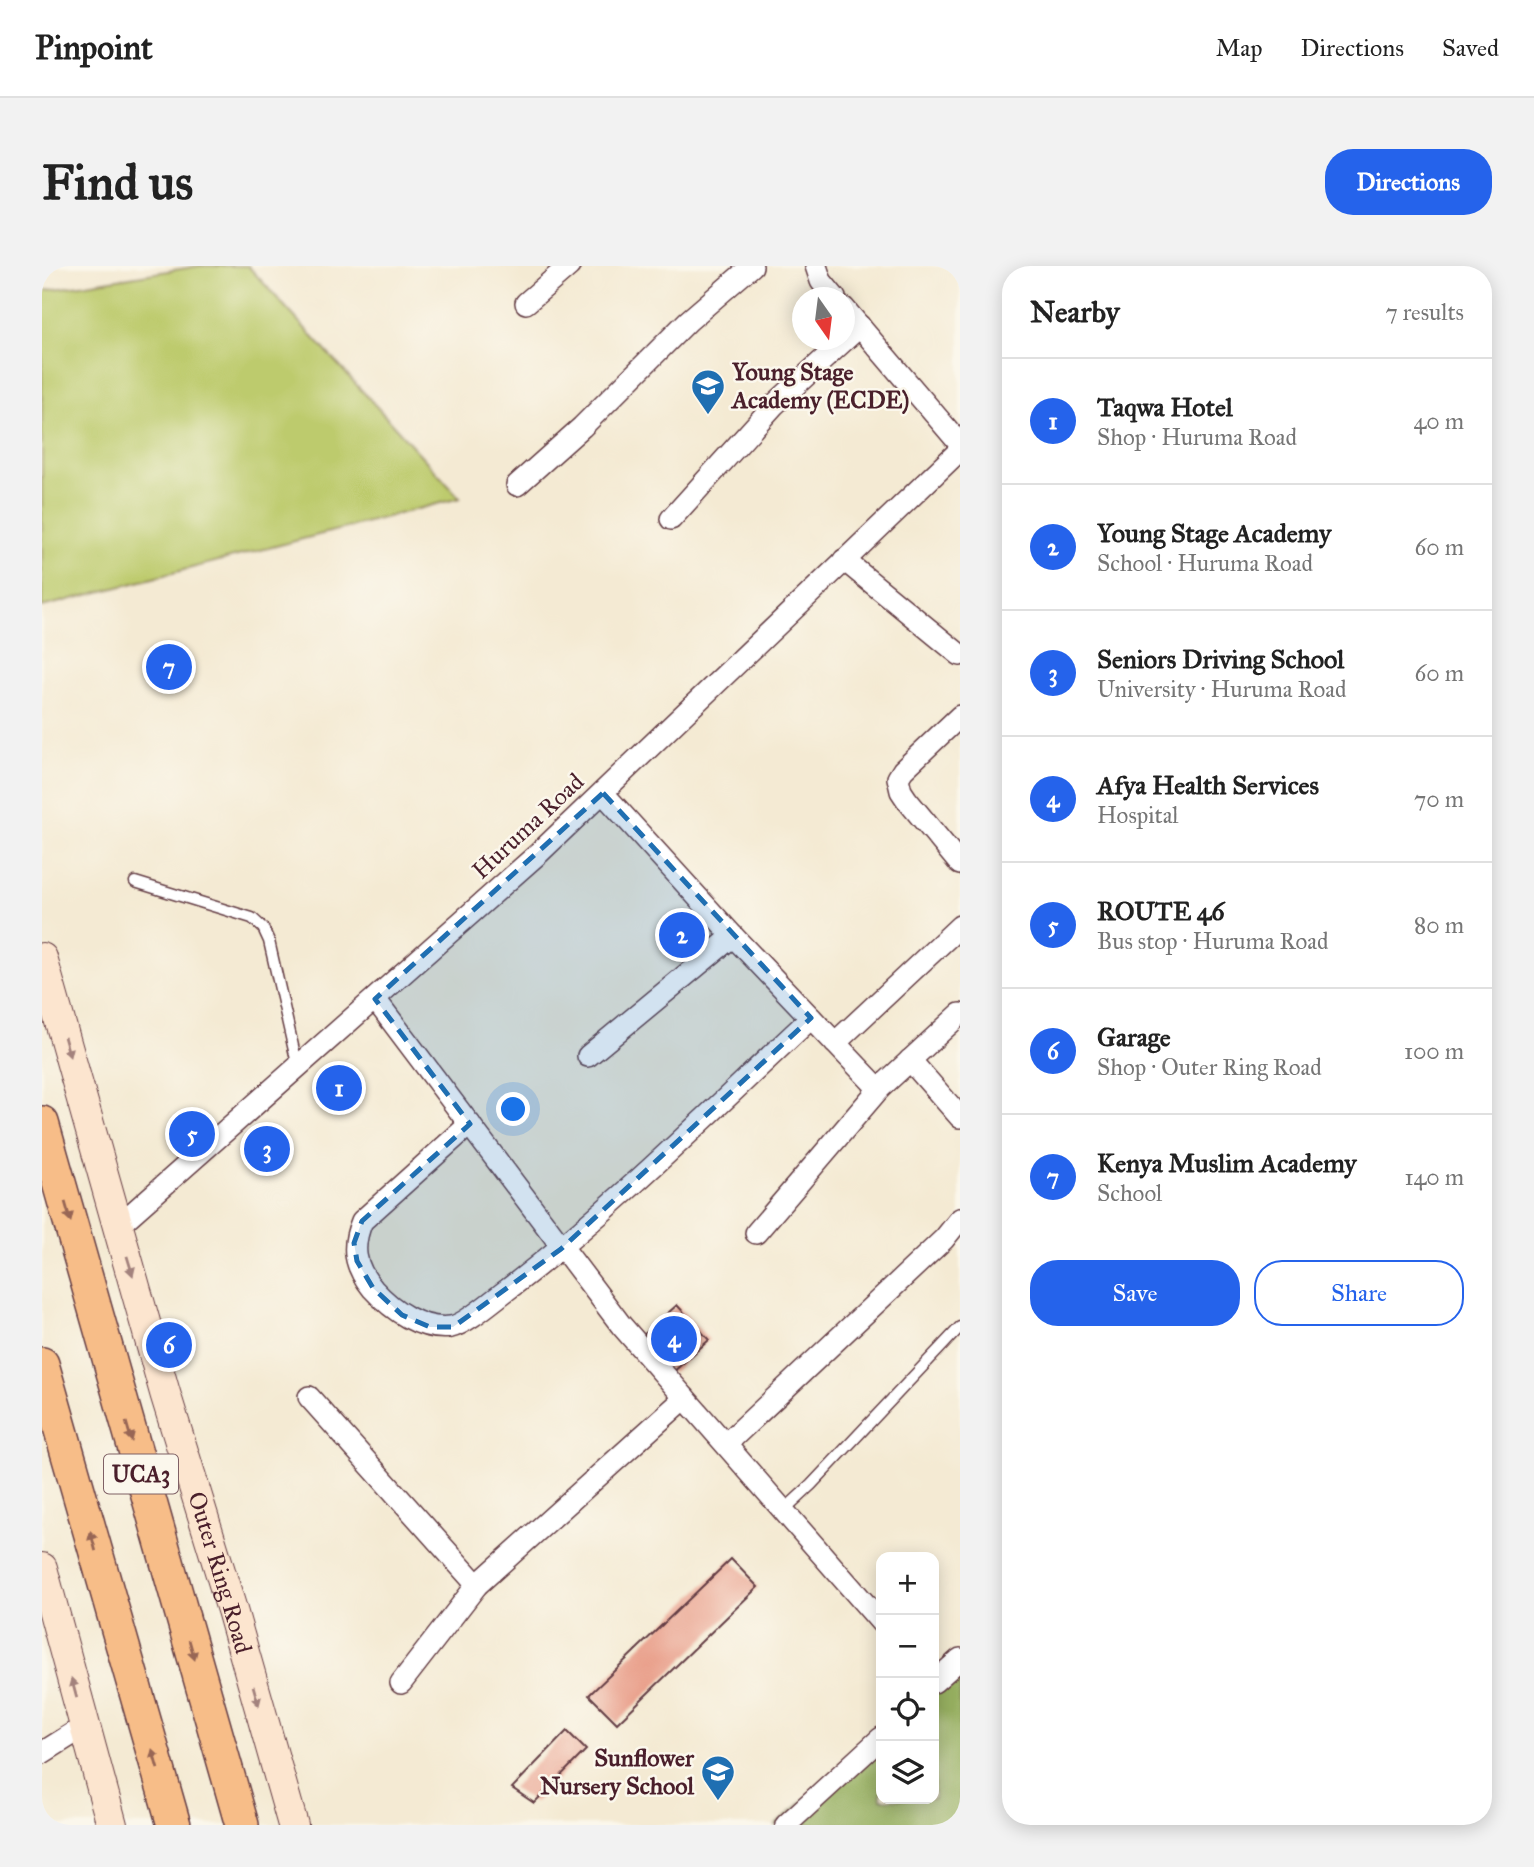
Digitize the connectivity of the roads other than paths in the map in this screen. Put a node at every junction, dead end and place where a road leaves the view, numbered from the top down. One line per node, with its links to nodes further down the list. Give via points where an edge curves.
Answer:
1 (569, 266): 3 (street)
2 (752, 266): 8 (street)
3 (526, 303)
4 (855, 320): 5 (street)
5 (860, 326): 6 (street); 9 (street, via 774,405)
6 (960, 444)
7 (960, 450): 10 (street, Huruma Road)
8 (517, 485)
9 (671, 519)
10 (844, 560): 11 (street); 13 (street, Huruma Road)
11 (960, 655)
12 (960, 716): 14 (street, via 898,778 907,800)
13 (603, 793): 17 (street); 19 (street, Huruma Road)
14 (960, 864)
15 (135, 882): 25 (lane, via 252,918 263,928 270,941)
16 (960, 926): 22 (street)
17 (733, 936): 21 (street); 23 (street)
18 (42, 958): 31 (main road, Outer Ring Road / UCA3, one-way to 31)
19 (375, 999): 25 (street, Huruma Road); 29 (street)
20 (960, 1014): 24 (street)
21 (811, 1018): 22 (street); 33 (street)
22 (835, 1043): 26 (street)
23 (588, 1056)
24 (910, 1060): 26 (street); 27 (street)
25 (298, 1068): 31 (street, Huruma Road)
26 (879, 1089): 32 (street)
27 (960, 1117)
28 (42, 1123): 51 (main road, Outer Ring Road / UCA3, one-way to 51)
29 (470, 1124): 33 (street); 33 (street, via 362,1221 354,1243 357,1261 373,1288 402,1315 430,1327 453,1327)
30 (960, 1219): 38 (street)
31 (118, 1226): 52 (main road, Outer Ring Road / UCA3, one-way to 52)
32 (756, 1233)
33 (561, 1249): 37 (street)
34 (960, 1328): 39 (lane)
35 (42, 1364): 50 (main road, UCA3, one-way to 35)
36 (309, 1397): 41 (street)
37 (685, 1398): 38 (street); 41 (street)
38 (726, 1444): 39 (street)
39 (783, 1511): 42 (street)
40 (42, 1568): 46 (main road, one-way to 40)
41 (477, 1586): 45 (street)
42 (876, 1616)
43 (960, 1659): 44 (street)
44 (939, 1678)
45 (401, 1683)
46 (85, 1726): 48 (street); 49 (main road)
47 (878, 1741): 53 (street)
48 (42, 1753)
49 (111, 1825)
50 (174, 1825)
51 (242, 1825)
52 (293, 1825)
53 (786, 1825)

